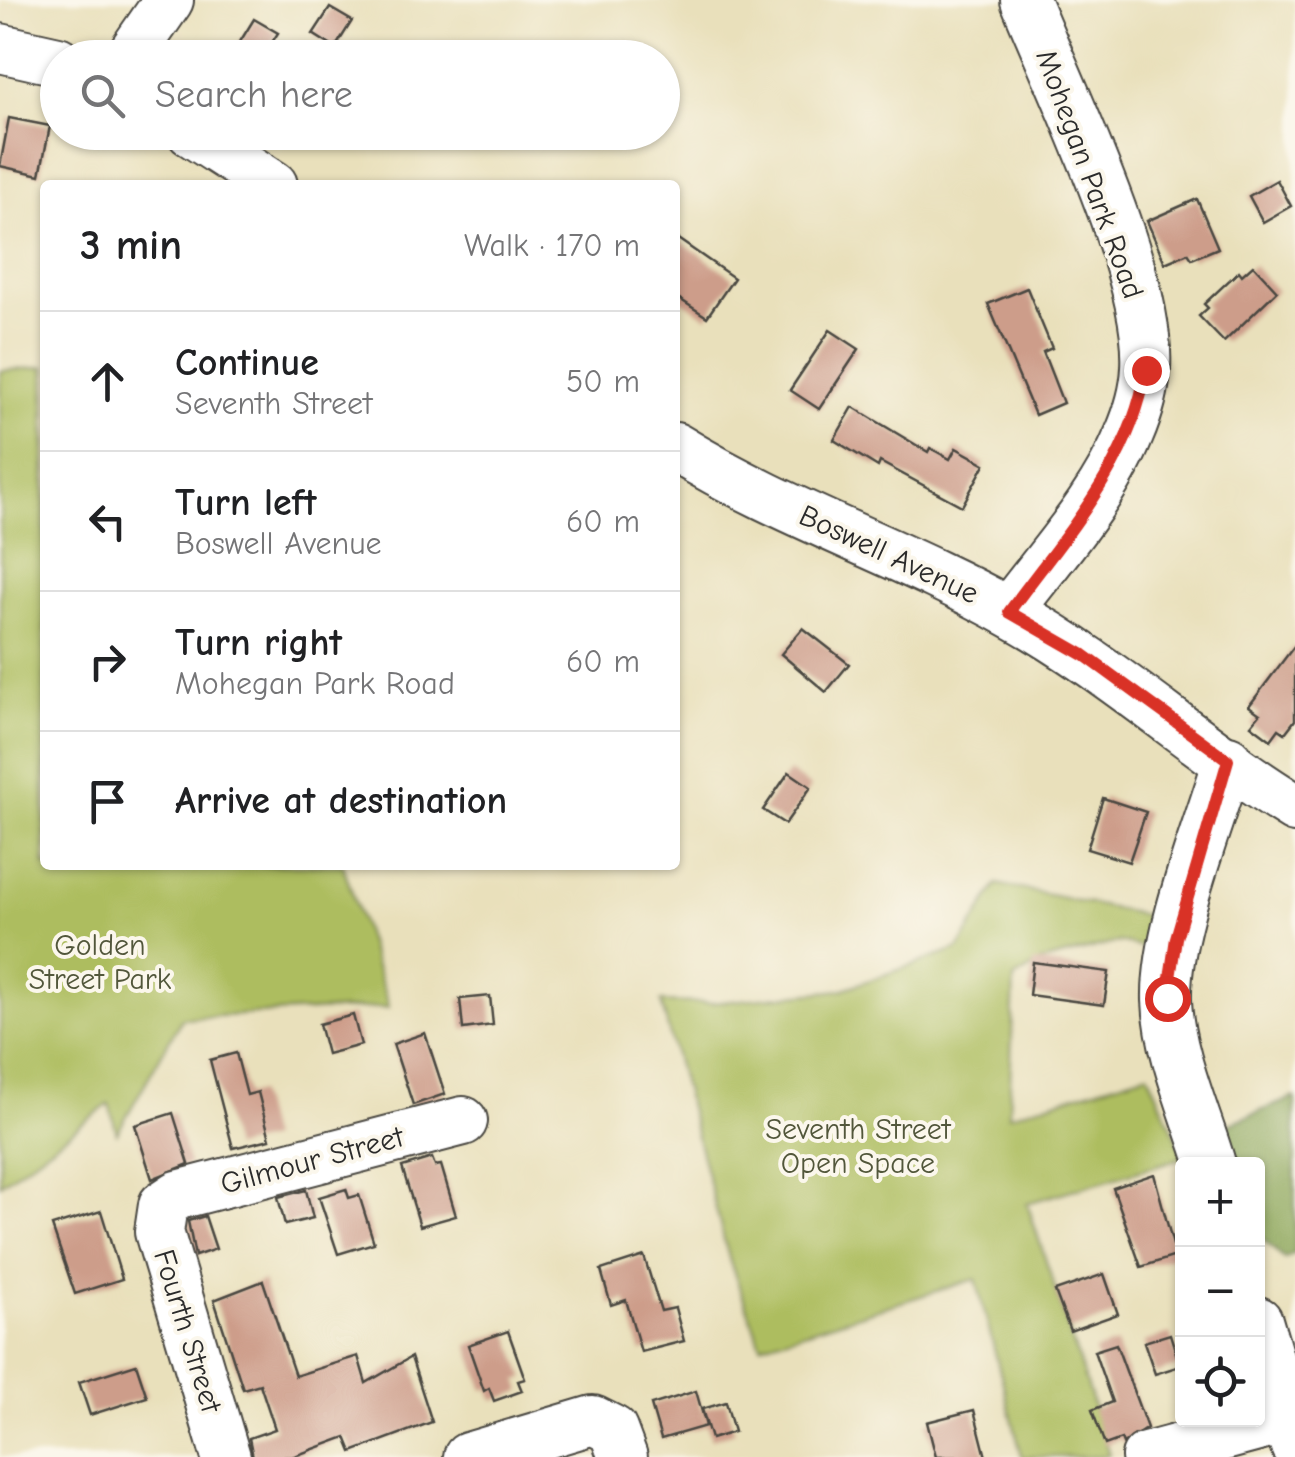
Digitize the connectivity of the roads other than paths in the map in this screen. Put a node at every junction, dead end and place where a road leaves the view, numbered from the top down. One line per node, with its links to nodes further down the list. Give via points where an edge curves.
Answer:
1 (169, 0): 3 (street)
2 (1025, 0): 9 (street, Mohegan Park Road, via 1130,270 1146,370 1137,413 1112,468)
3 (141, 40)
4 (0, 48): 5 (street)
5 (40, 57)
6 (219, 150): 7 (street)
7 (266, 180)
8 (680, 450): 9 (street, Boswell Avenue)
9 (1009, 612): 10 (street, Boswell Avenue, via 1084,655)
10 (1228, 760): 11 (street, Boswell Avenue); 13 (street, via 1167,984 1171,1030)
11 (1295, 808)
12 (463, 1121): 14 (street, Gilmour Street)
13 (1209, 1157)
14 (163, 1205): 18 (street, Fourth Street, via 159,1232)
15 (1263, 1337): 16 (street)
16 (1292, 1428): 20 (street)
17 (615, 1441): 19 (street, via 585,1421)
18 (226, 1457)
19 (468, 1457)
20 (1146, 1457)

